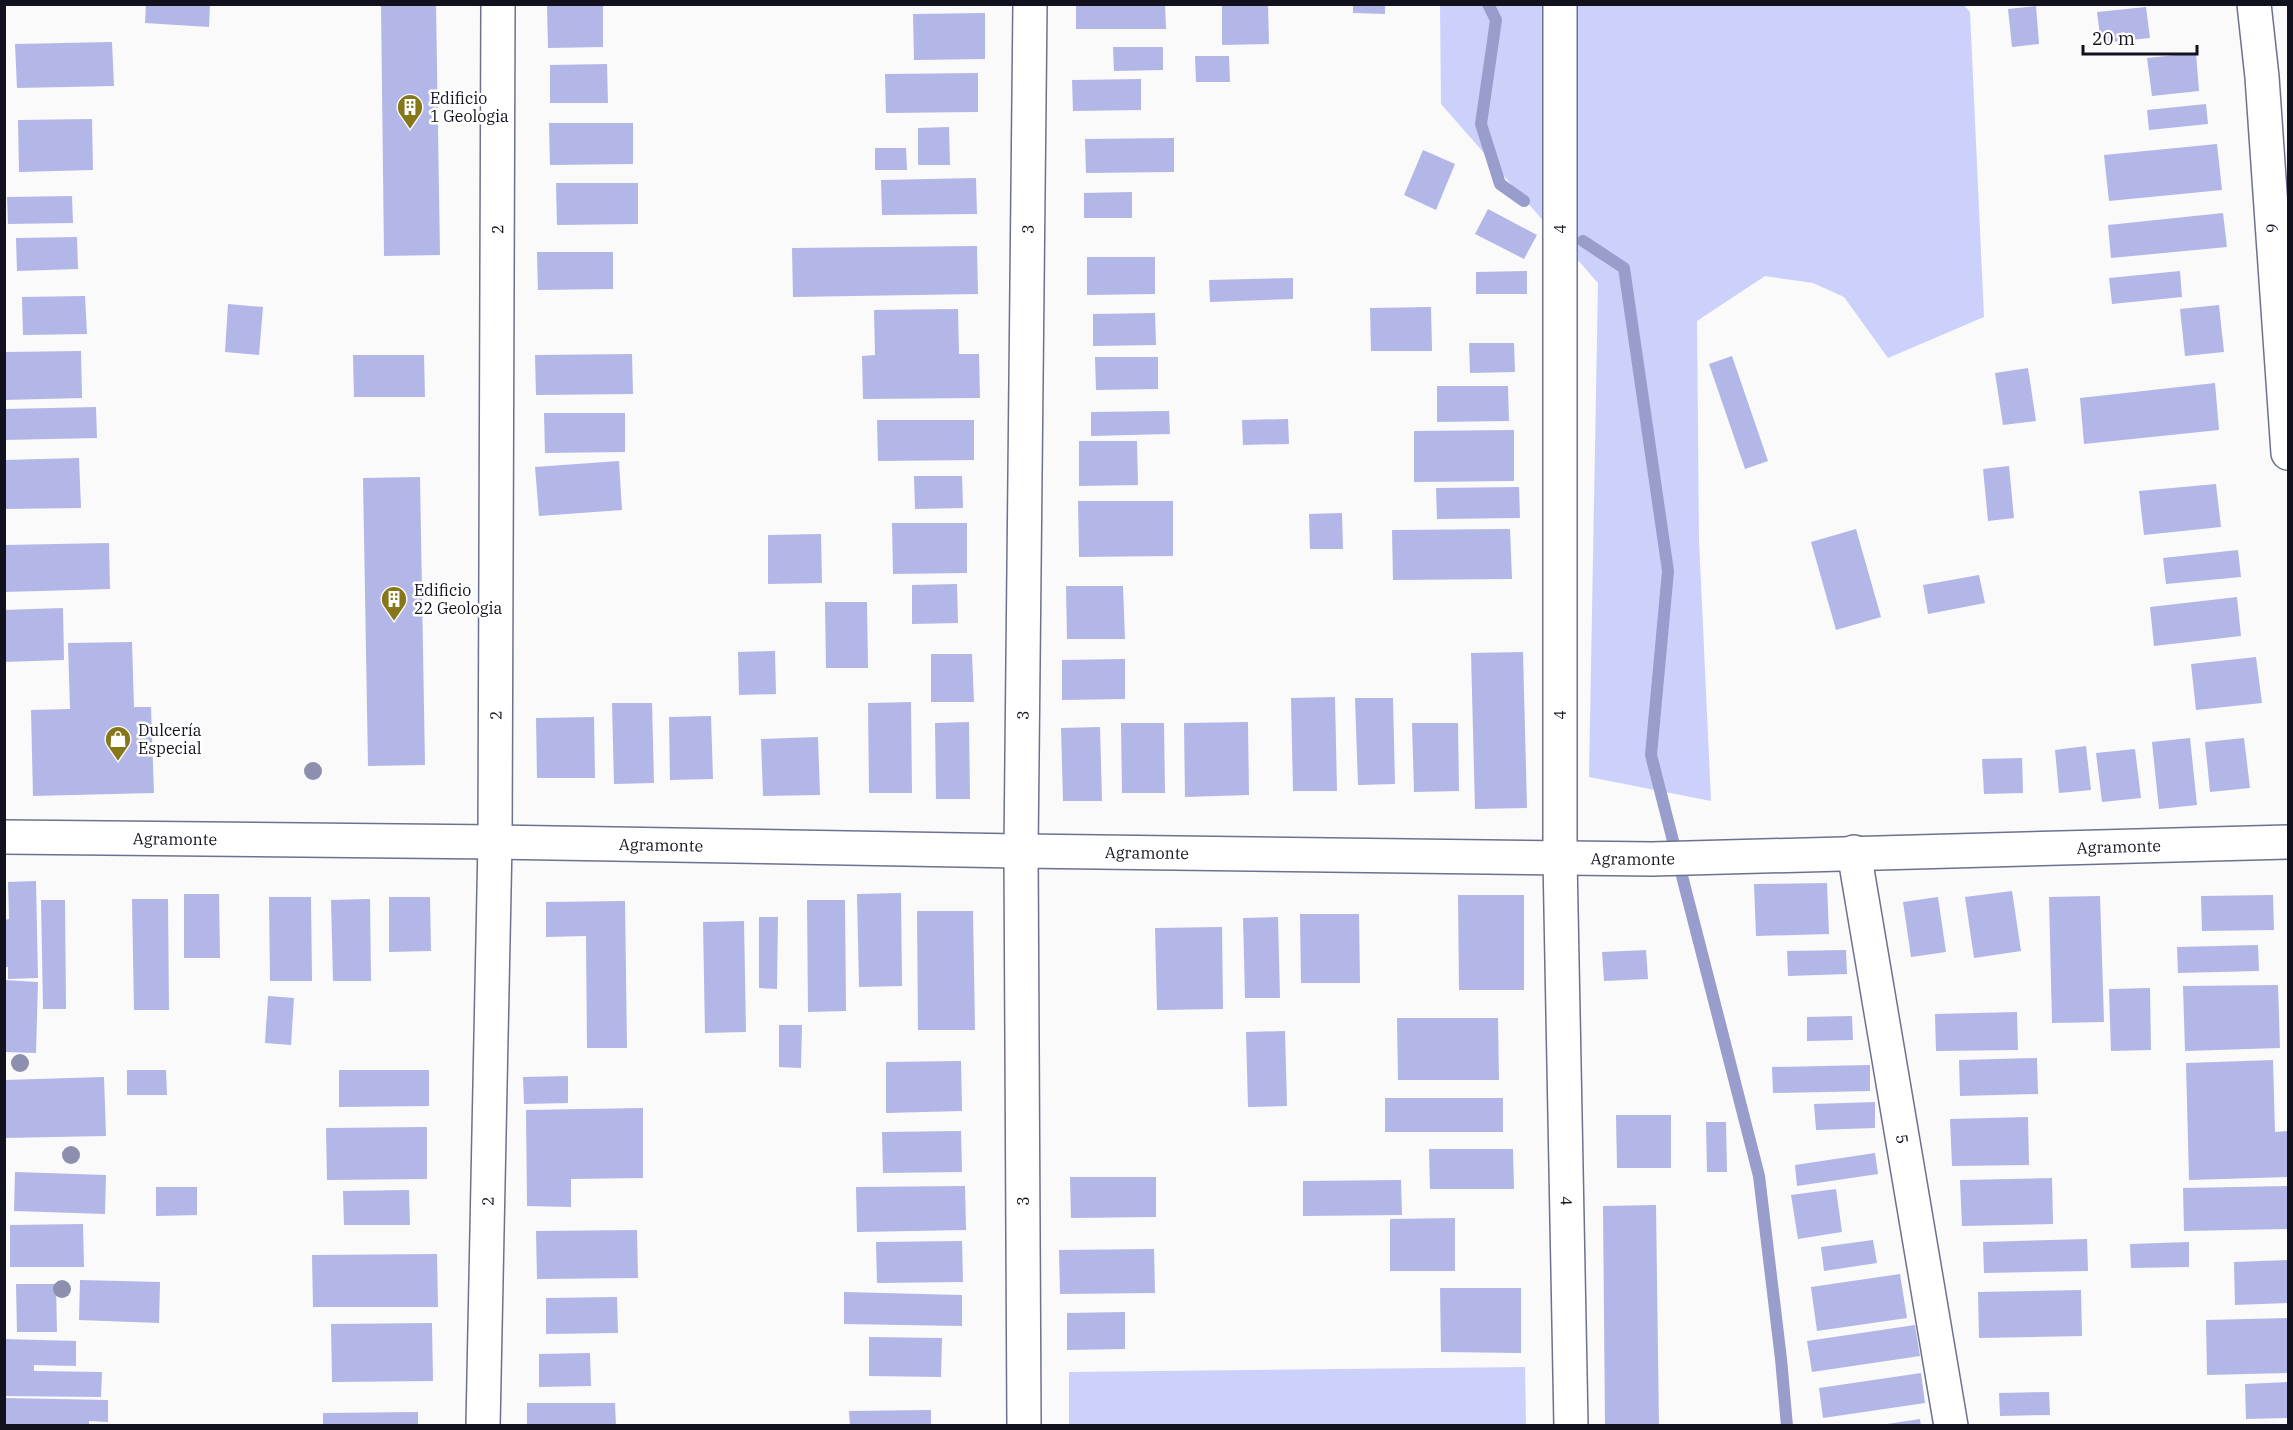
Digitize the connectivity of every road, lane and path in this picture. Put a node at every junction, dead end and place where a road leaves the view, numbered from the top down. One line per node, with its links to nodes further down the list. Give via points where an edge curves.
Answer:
1 (498, 4): 7 (street, 2)
2 (1030, 4): 9 (street, 3)
3 (1560, 4): 11 (street, 4)
4 (2254, 4): 5 (street, 6)
5 (2289, 453)
6 (4, 837): 7 (street, Agramonte)
7 (495, 842): 9 (street, Agramonte); 12 (street, 2)
8 (2289, 842): 10 (street, Agramonte)
9 (1021, 851): 11 (street, Agramonte); 13 (street, 3)
10 (1854, 852): 11 (street, Agramonte); 15 (street, 5)
11 (1560, 858): 14 (street, 4)
12 (483, 1425)
13 (1024, 1425)
14 (1571, 1425)
15 (1951, 1425)

